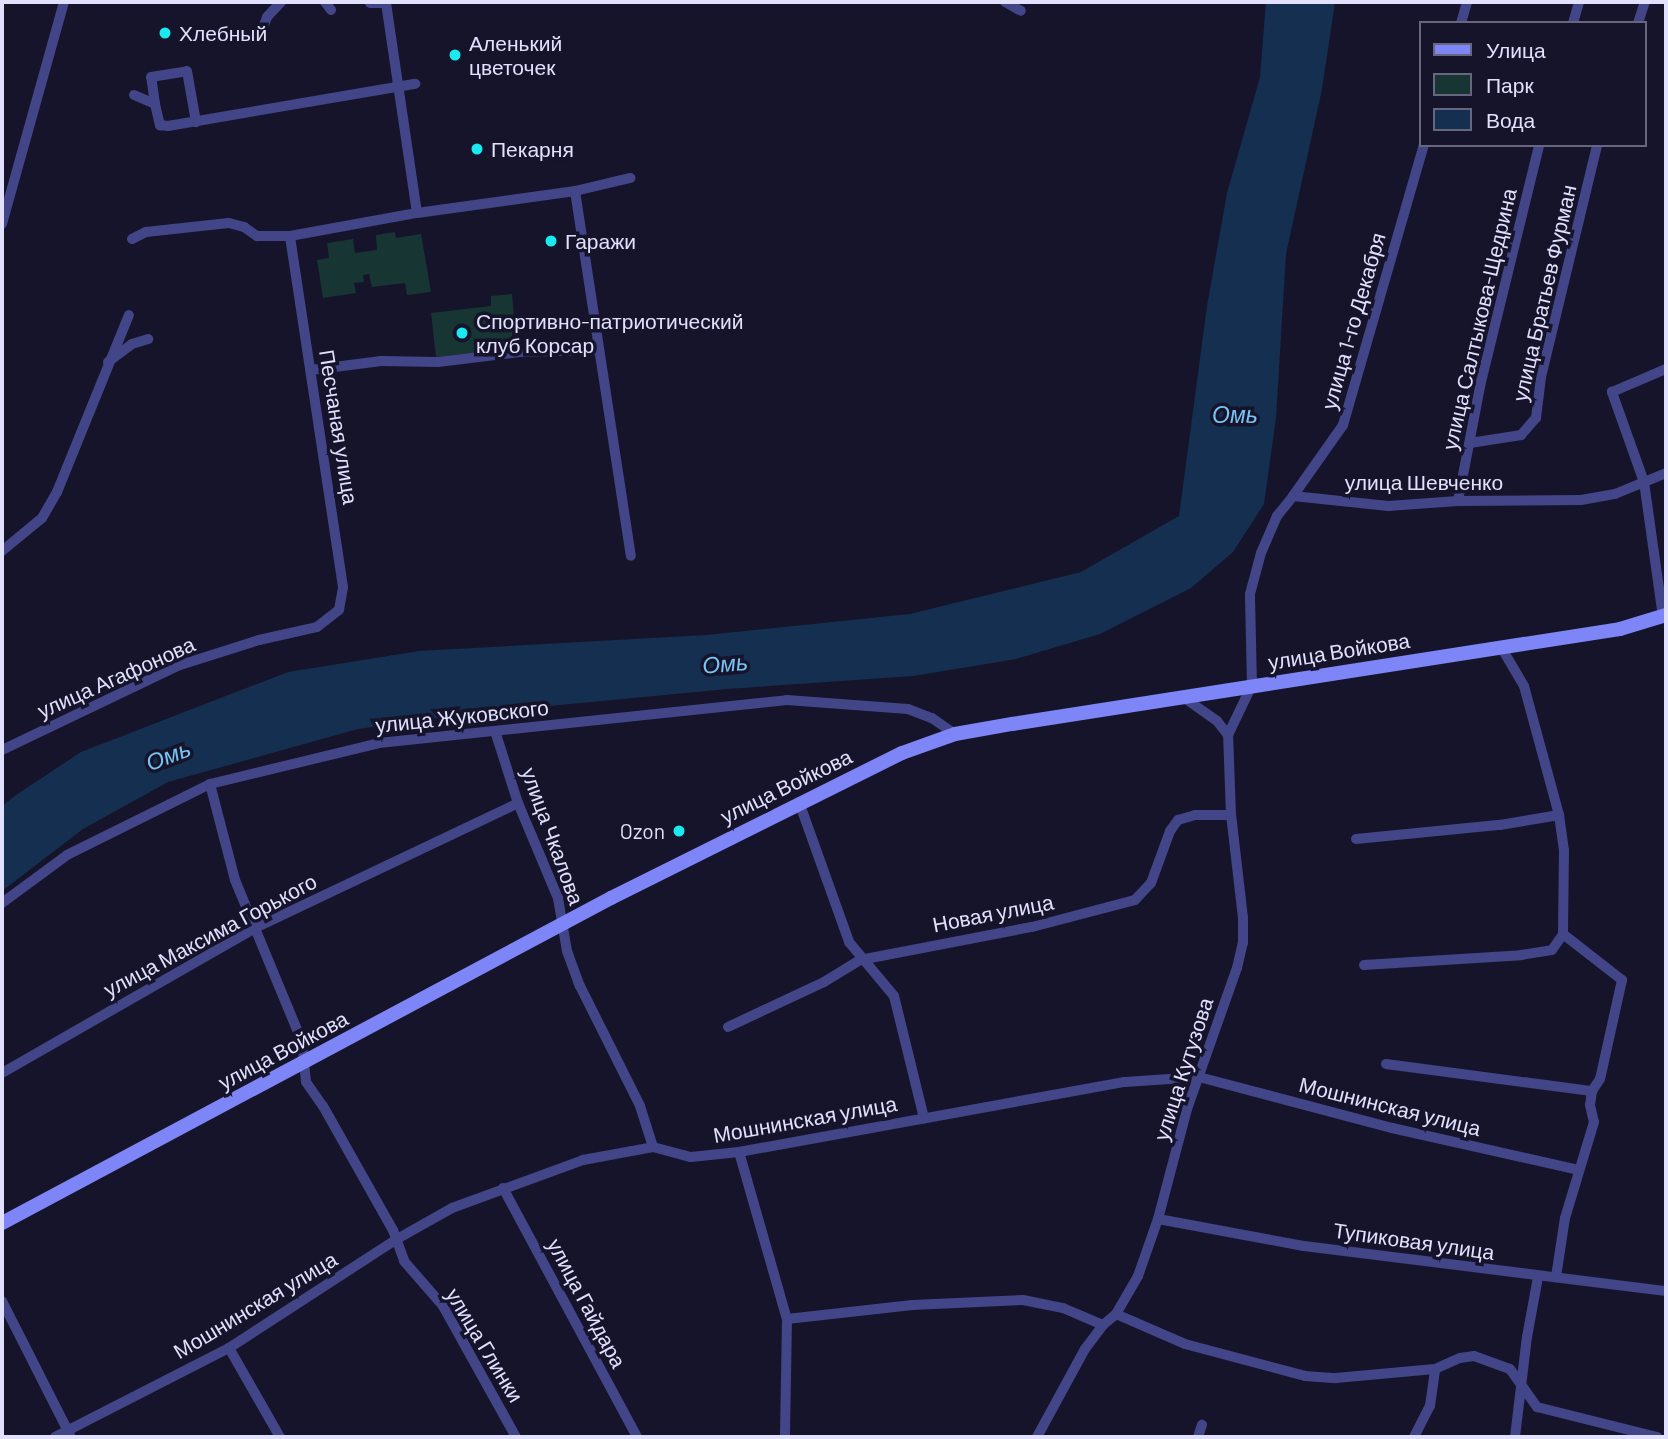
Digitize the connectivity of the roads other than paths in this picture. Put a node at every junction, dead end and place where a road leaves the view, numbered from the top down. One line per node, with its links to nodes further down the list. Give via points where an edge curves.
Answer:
1 (64, 2): 24 (street)
2 (281, 2): 12 (street, via 267,17)
3 (370, 2): 14 (street, via 386,3)
4 (1005, 2): 8 (street)
5 (1467, 2): 9 (street)
6 (1579, 2): 10 (street)
7 (1645, 2): 11 (street)
8 (1021, 11)
9 (1462, 21)
10 (1574, 21)
11 (1639, 21)
12 (259, 39)
13 (415, 84): 14 (street)
14 (398, 87): 17 (street); 23 (street)
15 (134, 95): 16 (street)
16 (155, 104): 17 (street, via 160,125); 17 (street, via 151,76 187,71)
17 (196, 122)
18 (1423, 147): 36 (street, улица 1-го Декабря, via 1343,425)
19 (1539, 147): 33 (street, улица Салтыкова-Щедрина, via 1480,382)
20 (1597, 147): 33 (street, улица Братьев Фурман, via 1536,418 1521,435)
21 (630, 178): 22 (street)
22 (575, 191): 23 (street); 29 (street)
23 (417, 213): 25 (street)
24 (2, 224)
25 (290, 236): 26 (street, via 257,236 229,223 146,232); 32 (street, Песчаная улица)
26 (132, 239)
27 (128, 315): 30 (street)
28 (148, 340): 30 (street, via 132,344)
29 (599, 350): 32 (street, via 521,352 438,362 381,361); 39 (street)
30 (108, 362): 38 (street, via 42,518)
31 (1666, 369): 35 (street, via 1612,392)
32 (311, 370): 41 (street, Песчаная улица, via 344,587 339,610)
33 (1470, 443): 37 (street, улица Салтыкова-Щедрина)
34 (1666, 473): 35 (street, улица Шевченко)
35 (1644, 482): 37 (street, улица Шевченко, via 1615,494 1581,500); 40 (street)
36 (1293, 496): 37 (street, улица Шевченко, via 1388,506); 43 (street, via 1277,516 1250,594)
37 (1458, 501)
38 (2, 551)
39 (631, 556)
40 (1664, 616): 42 (main road, улица Войкова, via 1620,629)
41 (329, 621): 48 (street, улица Агафонова, via 177,666)
42 (1501, 647): 43 (main road, улица Войкова); 53 (street, via 1524,686)
43 (1252, 685): 44 (main road, улица Войкова); 47 (street, улица Кутузова)
44 (1182, 696): 46 (main road, улица Войкова); 47 (street, via 1217,720)
45 (495, 731): 46 (street, улица Жуковского, via 787,700 908,709); 49 (street, улица Жуковского, via 379,743); 51 (street, улица Чкалова)
46 (956, 734): 50 (main road, улица Войкова, via 901,753)
47 (1228, 735): 52 (street, улица Кутузова)
48 (2, 750)
49 (210, 784): 55 (street, улица Жуковского, via 67,855); 57 (street, улица Глинки)
50 (799, 802): 56 (main road, улица Войкова); 59 (street, via 849,942)
51 (518, 803): 56 (street, улица Чкалова); 57 (street, улица Максима Горького)
52 (1231, 815): 59 (street, Новая улица, via 1178,820 1151,883 1135,900 1032,927); 65 (street, улица Кутузова, via 1243,943)
53 (1559, 815): 54 (street); 58 (street, via 1564,850)
54 (1356, 839)
55 (2, 903)
56 (564, 923): 62 (main road, улица Войкова); 68 (street, улица Чкалова, via 567,951 580,986 640,1106)
57 (253, 929): 62 (street, улица Глинки); 64 (street, улица Максима Горького)
58 (1563, 934): 60 (street, via 1552,950 1521,955); 66 (street, via 1622,980 1600,1079)
59 (860, 960): 61 (street, Новая улица); 67 (street, via 894,996)
60 (1364, 965)
61 (728, 1027)
62 (306, 1061): 73 (main road, улица Войкова); 74 (street, улица Глинки, via 306,1082)
63 (1386, 1064): 66 (street)
64 (2, 1073)
65 (1199, 1077): 67 (street, Мошнинская улица, via 1125,1082); 70 (street, Мошнинская улица); 72 (street, улица Кутузова)
66 (1592, 1091): 70 (street, via 1594,1122)
67 (924, 1118): 69 (street, Мошнинская улица)
68 (653, 1147): 69 (street, Мошнинская улица, via 691,1157); 71 (street, Мошнинская улица, via 583,1160)
69 (739, 1152): 80 (street)
70 (1577, 1170): 76 (street)
71 (503, 1188): 74 (street, Мошнинская улица, via 452,1208); 90 (street, улица Гайдара)
72 (1158, 1219): 75 (street, Тупиковая улица, via 1244,1237); 79 (street, улица Кутузова, via 1138,1276)
73 (2, 1223)
74 (397, 1239): 82 (street, Мошнинская улица); 89 (street, улица Глинки, via 404,1261 443,1306)
75 (1538, 1277): 76 (street, Тупиковая улица); 84 (street)
76 (1556, 1277): 77 (street, Тупиковая улица)
77 (1666, 1291)
78 (2, 1301): 86 (street)
79 (1116, 1314): 81 (street, улица Кутузова); 83 (street, via 1185,1344 1305,1376 1336,1378)
80 (787, 1319): 81 (street, via 912,1305 1023,1300 1063,1308); 91 (street)
81 (1103, 1325): 92 (street, улица Кутузова)
82 (229, 1348): 86 (street, Мошнинская улица); 88 (street)
83 (1435, 1369): 84 (street, via 1474,1356 1501,1364); 94 (street, via 1430,1406)
84 (1521, 1381): 95 (street); 96 (street, via 1537,1407)
85 (1202, 1425): 93 (street)
86 (70, 1434): 87 (street, Мошнинская улица)
87 (55, 1437)
88 (280, 1437)
89 (516, 1437)
90 (637, 1437)
91 (785, 1437)
92 (1037, 1437)
93 (1199, 1437)
94 (1414, 1437)
95 (1515, 1437)
96 (1657, 1437)

